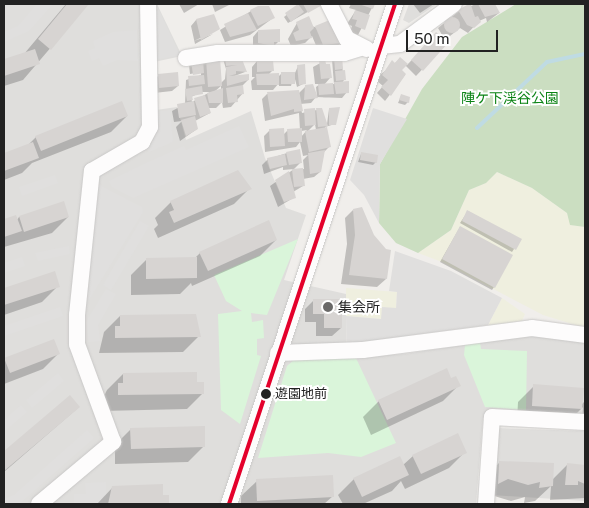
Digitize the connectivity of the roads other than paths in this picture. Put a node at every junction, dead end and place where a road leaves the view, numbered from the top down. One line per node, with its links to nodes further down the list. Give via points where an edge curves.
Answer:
1 (148, 4): 11 (street, via 150,127 142,142 92,171 77,314 77,344 113,442)
2 (329, 4): 5 (street, via 347,39)
3 (395, 4): 6 (street)
4 (454, 4): 6 (street, via 400,44)
5 (360, 48): 6 (street); 7 (street, via 344,53 218,53)
6 (380, 49): 9 (street)
7 (186, 58)
8 (585, 335): 9 (street, via 532,328 362,350)
9 (278, 353): 12 (street)
10 (585, 422): 13 (street, via 492,417)
11 (39, 504)
12 (229, 504)
13 (486, 504)

